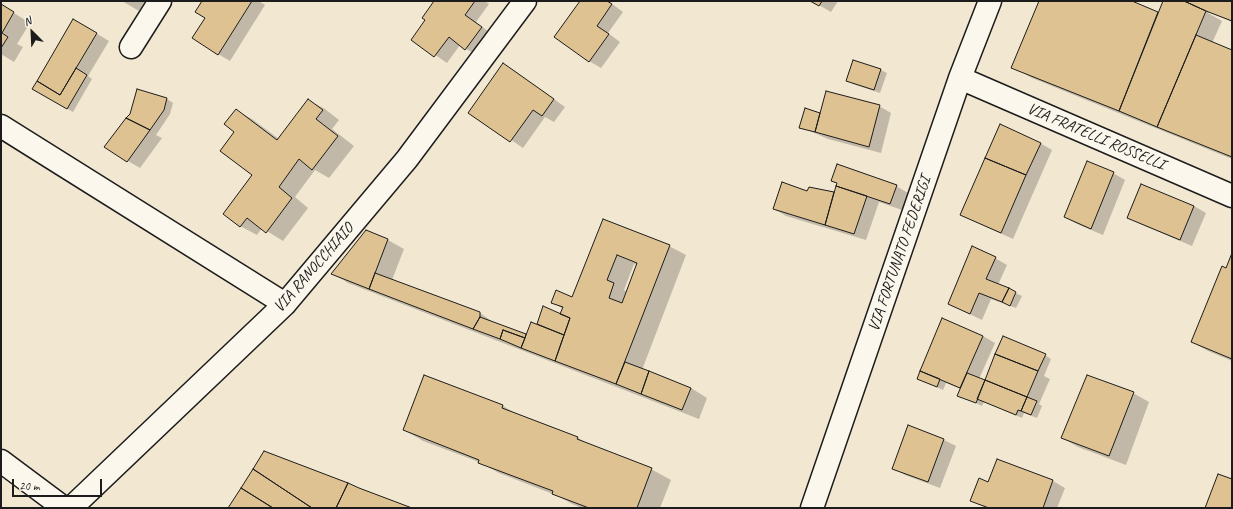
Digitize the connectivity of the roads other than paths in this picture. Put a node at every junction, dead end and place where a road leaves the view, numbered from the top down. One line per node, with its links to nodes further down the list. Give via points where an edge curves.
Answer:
1 (160, 1): 4 (street)
2 (525, 1): 8 (street, VIA RANOCCHIAIO, via 407,159)
3 (990, 1): 5 (street, VIA FORTUNATO FEDERIGI)
4 (131, 47)
5 (960, 78): 7 (street, VIA FRATELLI ROSSELLI); 12 (street, VIA FORTUNATO FEDERIGI)
6 (1, 126): 8 (street)
7 (1232, 196)
8 (285, 304): 11 (street, VIA RANOCCHIAIO)
9 (1, 461): 10 (street)
10 (64, 508)
11 (71, 508)
12 (812, 508)

